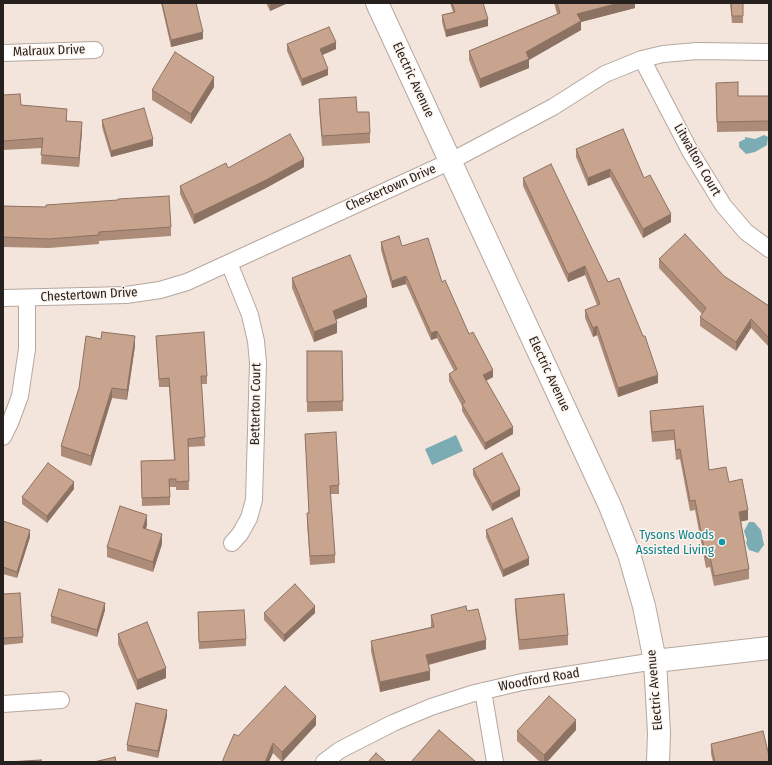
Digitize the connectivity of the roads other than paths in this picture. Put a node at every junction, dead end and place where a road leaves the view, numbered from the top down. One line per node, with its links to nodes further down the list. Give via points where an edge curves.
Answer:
1 (377, 3): 6 (street, Electric Avenue)
2 (95, 50): 4 (street, Malraux Drive)
3 (769, 52): 5 (street, Chestertown Drive, via 696,51)
4 (3, 53)
5 (642, 59): 6 (street, Chestertown Drive, via 606,74 553,107); 7 (street, Litwalton Court, via 690,152 723,205 746,232)
6 (451, 161): 8 (street, Chestertown Drive); 14 (street, Electric Avenue, via 610,506 638,584)
7 (769, 249)
8 (229, 263): 10 (street, Chestertown Drive, via 187,282 160,290 126,295); 12 (street, Betterton Court, via 250,315 258,363 254,500 249,518)
9 (3, 298): 10 (street, Chestertown Drive)
10 (27, 298): 11 (street, via 27,349 22,389)
11 (3, 437)
12 (232, 543)
13 (769, 648): 14 (street, Woodford Road)
14 (655, 661): 15 (street, Woodford Road, via 543,678); 20 (street, Electric Avenue)
15 (483, 691): 18 (street, Woodford Road, via 431,707 392,723 340,750); 19 (street)
16 (61, 700): 17 (street)
17 (3, 704)
18 (324, 762)
19 (495, 762)
20 (658, 762)

